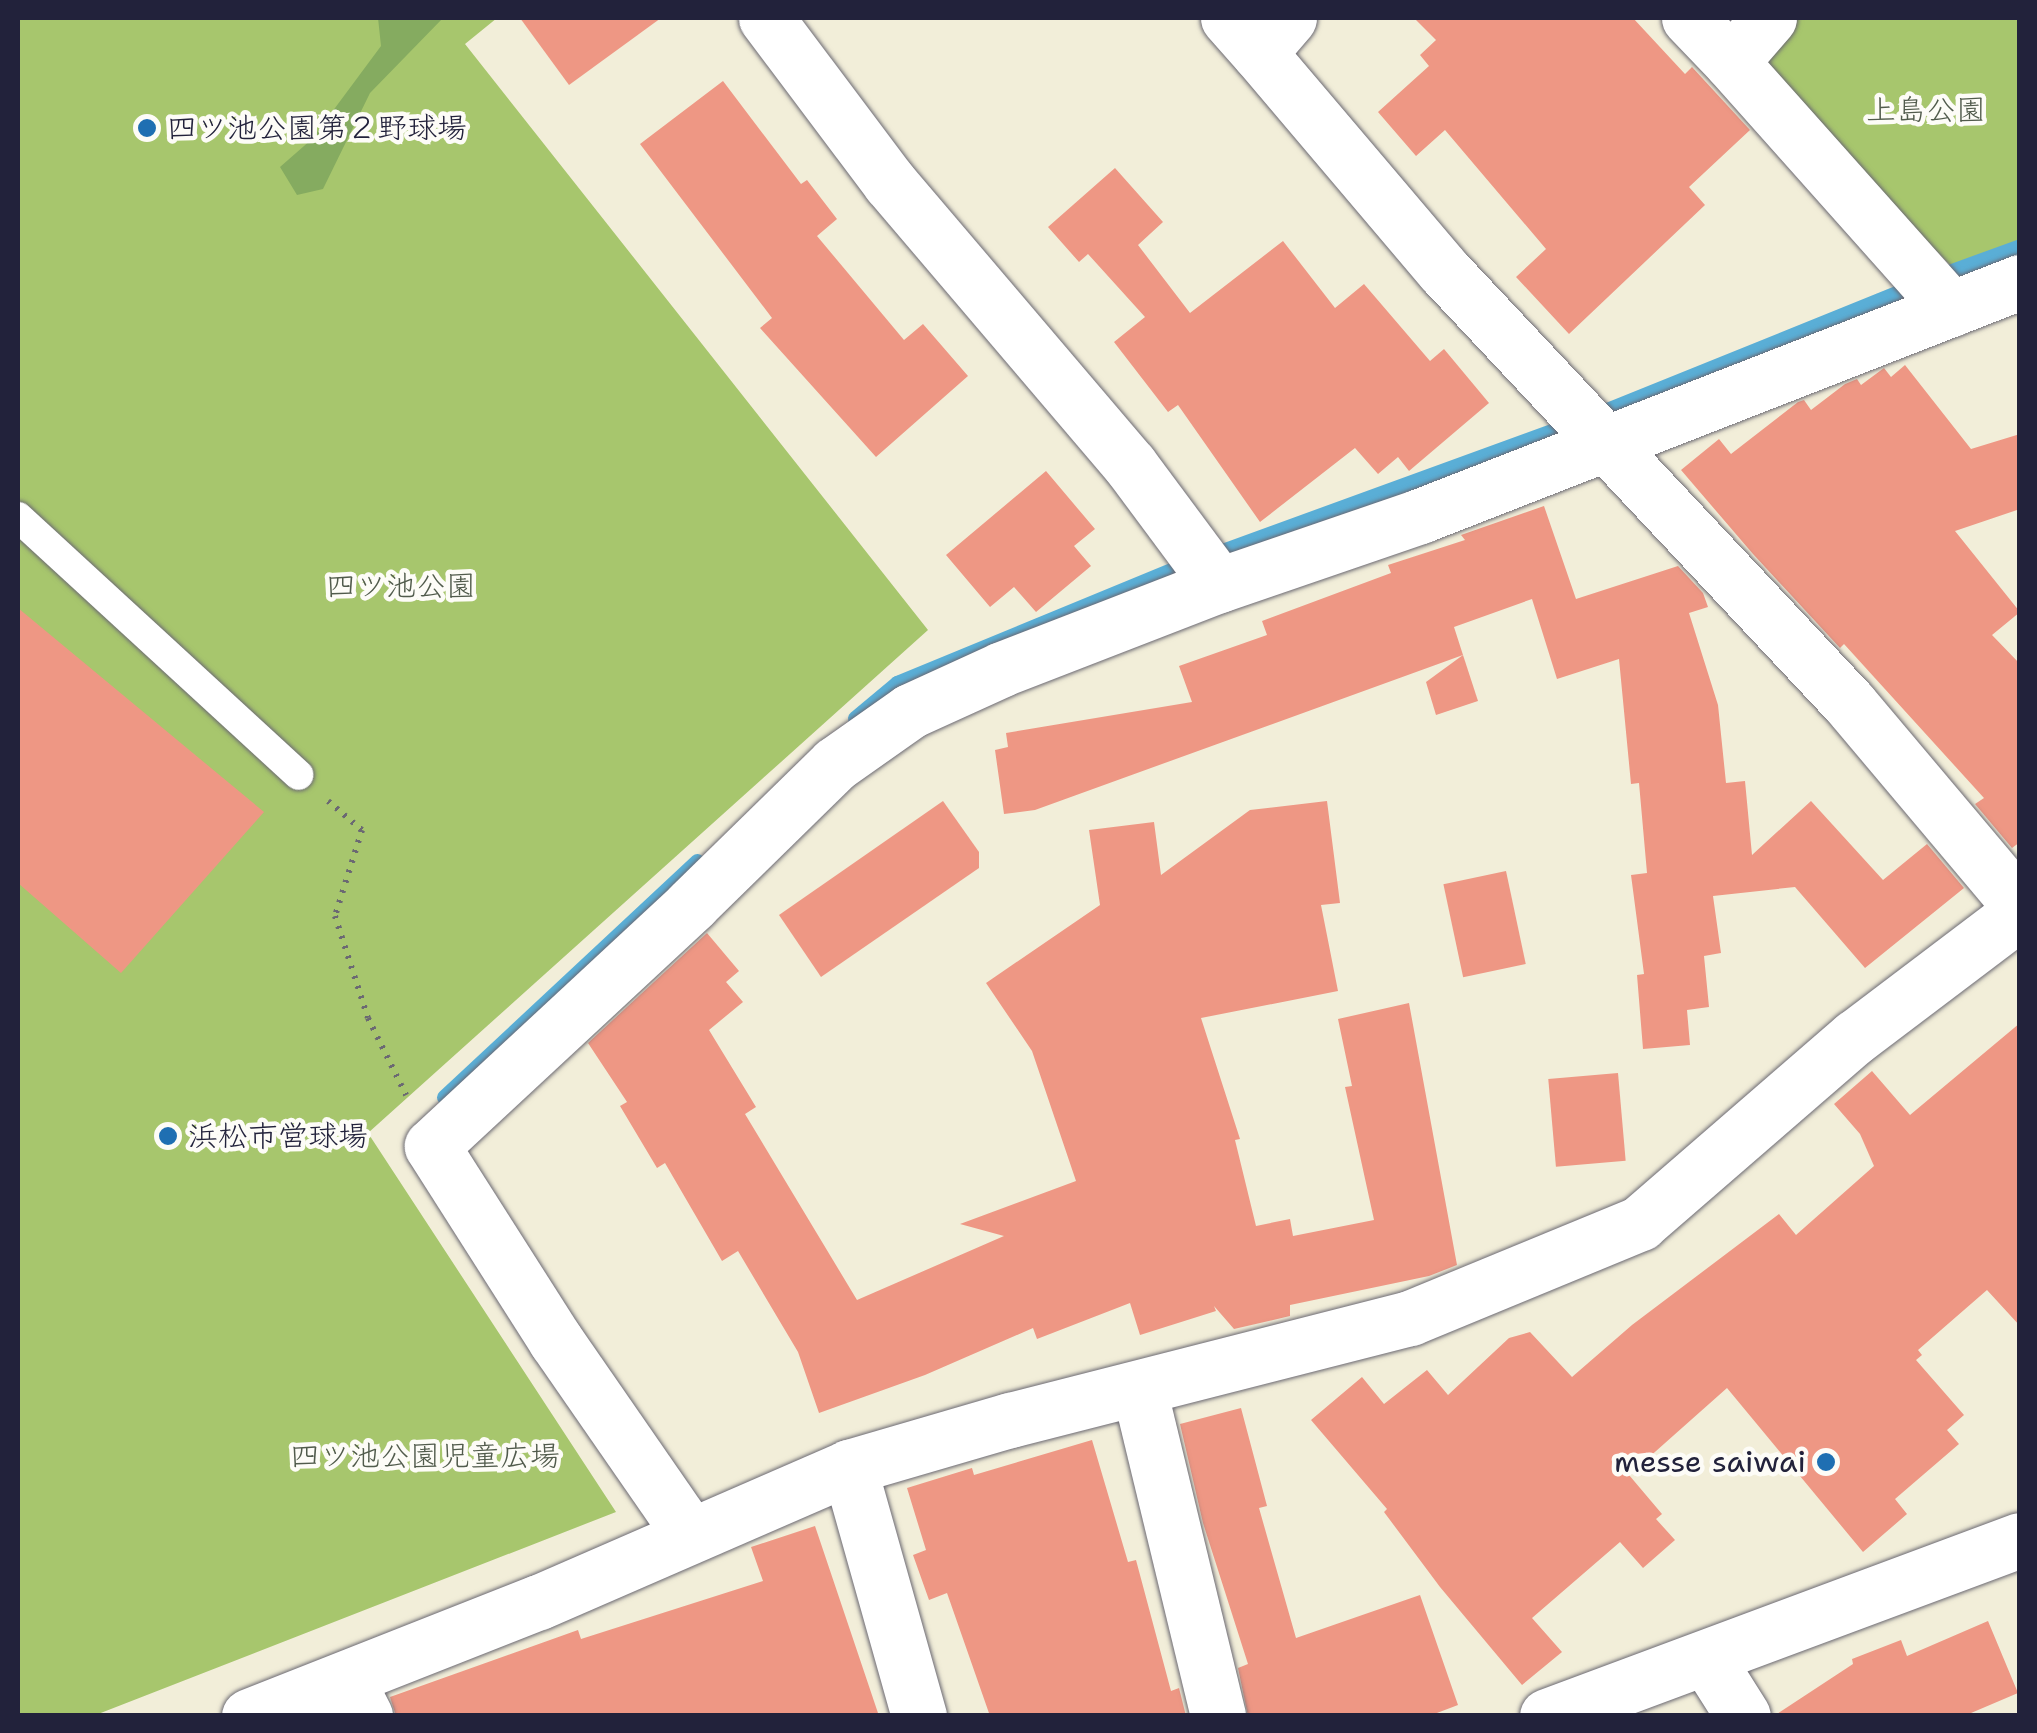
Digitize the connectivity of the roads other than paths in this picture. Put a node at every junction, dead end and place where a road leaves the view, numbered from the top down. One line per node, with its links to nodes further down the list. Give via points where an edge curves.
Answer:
1 (766, 18): 10 (street, via 890,183 1130,465)
2 (1689, 18): 5 (street)
3 (1769, 18): 5 (street)
4 (1259, 29): 8 (street, via 1444,271)
5 (1731, 62): 7 (street)
6 (2020, 282): 7 (street)
7 (1932, 288): 8 (street)
8 (1588, 426): 10 (street, via 1420,516); 12 (street, via 1850,704)
9 (18, 516): 11 (lane)
10 (1205, 566): 15 (street, via 910,712 835,764 432,1146)
11 (299, 775)
12 (2020, 909): 13 (street, via 1854,1038 1640,1222 1410,1318)
13 (1139, 1389): 14 (street); 21 (street)
14 (849, 1467): 15 (street); 20 (street)
15 (689, 1533): 18 (street)
16 (2020, 1540): 17 (street)
17 (1706, 1659): 22 (street); 23 (street)
18 (360, 1696): 19 (street)
19 (249, 1716)
20 (919, 1716)
21 (1218, 1716)
22 (1547, 1716)
23 (1743, 1716)

